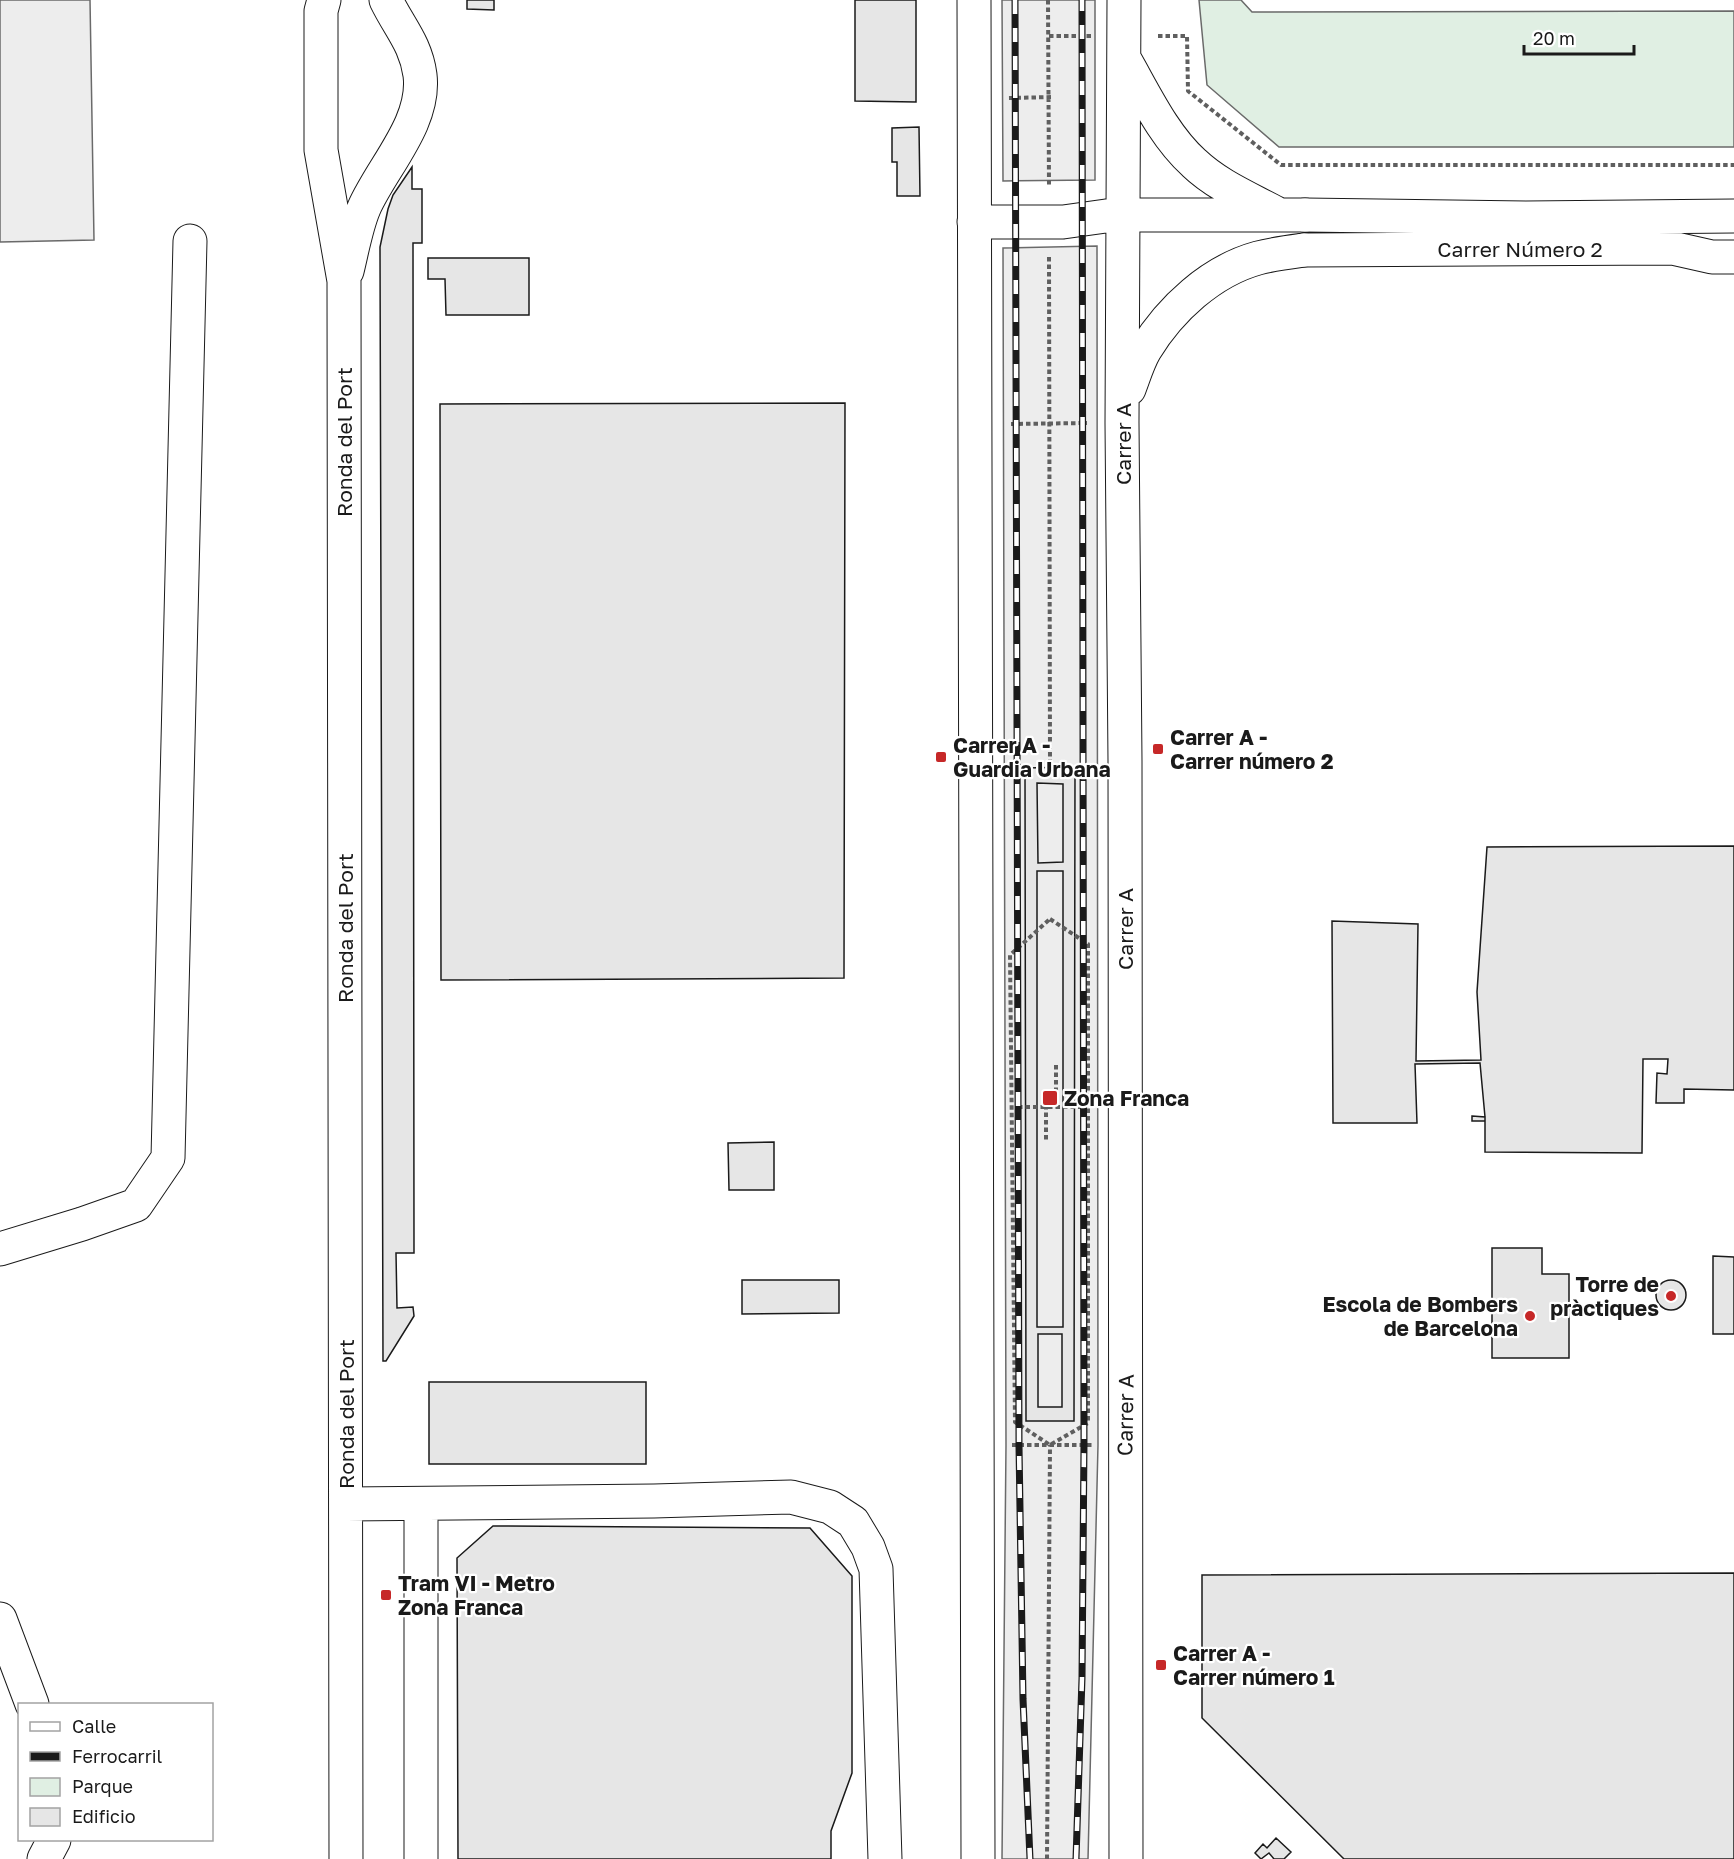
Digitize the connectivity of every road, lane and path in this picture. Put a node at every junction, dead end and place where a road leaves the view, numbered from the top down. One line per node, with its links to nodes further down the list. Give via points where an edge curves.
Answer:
1 (324, 0): 20 (main road, Ronda del Port, via 321,150)
2 (974, 0): 16 (main road)
3 (1048, 0): 6 (path)
4 (1124, 0): 9 (main road, Carrer A)
5 (389, 7): 20 (main road, via 411,42 420,76 417,110 364,209)
6 (1048, 36): 7 (path); 11 (path)
7 (1095, 36)
8 (1154, 36): 12 (path, via 1187,36 1188,91 1281,165)
9 (1124, 59): 13 (main road, Carrer A); 14 (main road, via 1155,113 1193,163 1217,182)
10 (1002, 98): 11 (path)
11 (1051, 98): 17 (path)
12 (1734, 165)
13 (1124, 215): 14 (main road, Carrer Número 2); 17 (main road, Carrer Número 2); 21 (main road, Carrer A)
14 (1293, 215): 15 (main road, Carrer Número 2)
15 (1734, 216)
16 (974, 222): 17 (main road, Carrer Número 2); 49 (main road)
17 (1050, 223): 23 (path)
18 (190, 241): 32 (main road, via 168,1158 136,1205)
19 (1734, 257): 21 (main road, Carrer Número 2, via 1712,257 1672,248 1304,250 1258,258 1223,272 1192,294 1166,321 1144,351)
20 (344, 281): 36 (main road, Ronda del Port)
21 (1110, 414): 23 (path); 51 (main road, Carrer A, via 1125,748)
22 (1004, 424): 23 (path)
23 (1050, 424): 24 (path)
24 (1050, 763)
25 (1056, 1063): 29 (path)
26 (1046, 1090): 28 (path)
27 (1017, 1107): 28 (path)
28 (1046, 1107): 29 (path); 31 (path)
29 (1056, 1107): 30 (path)
30 (1084, 1107)
31 (1046, 1140)
32 (0, 1249)
33 (1006, 1445): 34 (path)
34 (1050, 1445): 34 (path, Carrer A, via 1088,1423 1088,944 1050,919 1010,955 1015,1422); 35 (path); 50 (path)
35 (1098, 1445)
36 (346, 1504): 37 (main road); 46 (main road, Ronda del Port)
37 (421, 1504): 47 (main road); 48 (main road, via 791,1497 830,1507 853,1522 876,1569)
38 (0, 1619): 41 (main road)
39 (0, 1685): 40 (main road)
40 (25, 1703)
41 (32, 1703)
42 (53, 1841): 44 (main road)
43 (60, 1841): 45 (main road)
44 (44, 1859)
45 (64, 1859)
46 (346, 1859)
47 (421, 1859)
48 (885, 1859)
49 (978, 1859)
50 (1047, 1859)
51 (1126, 1859)

